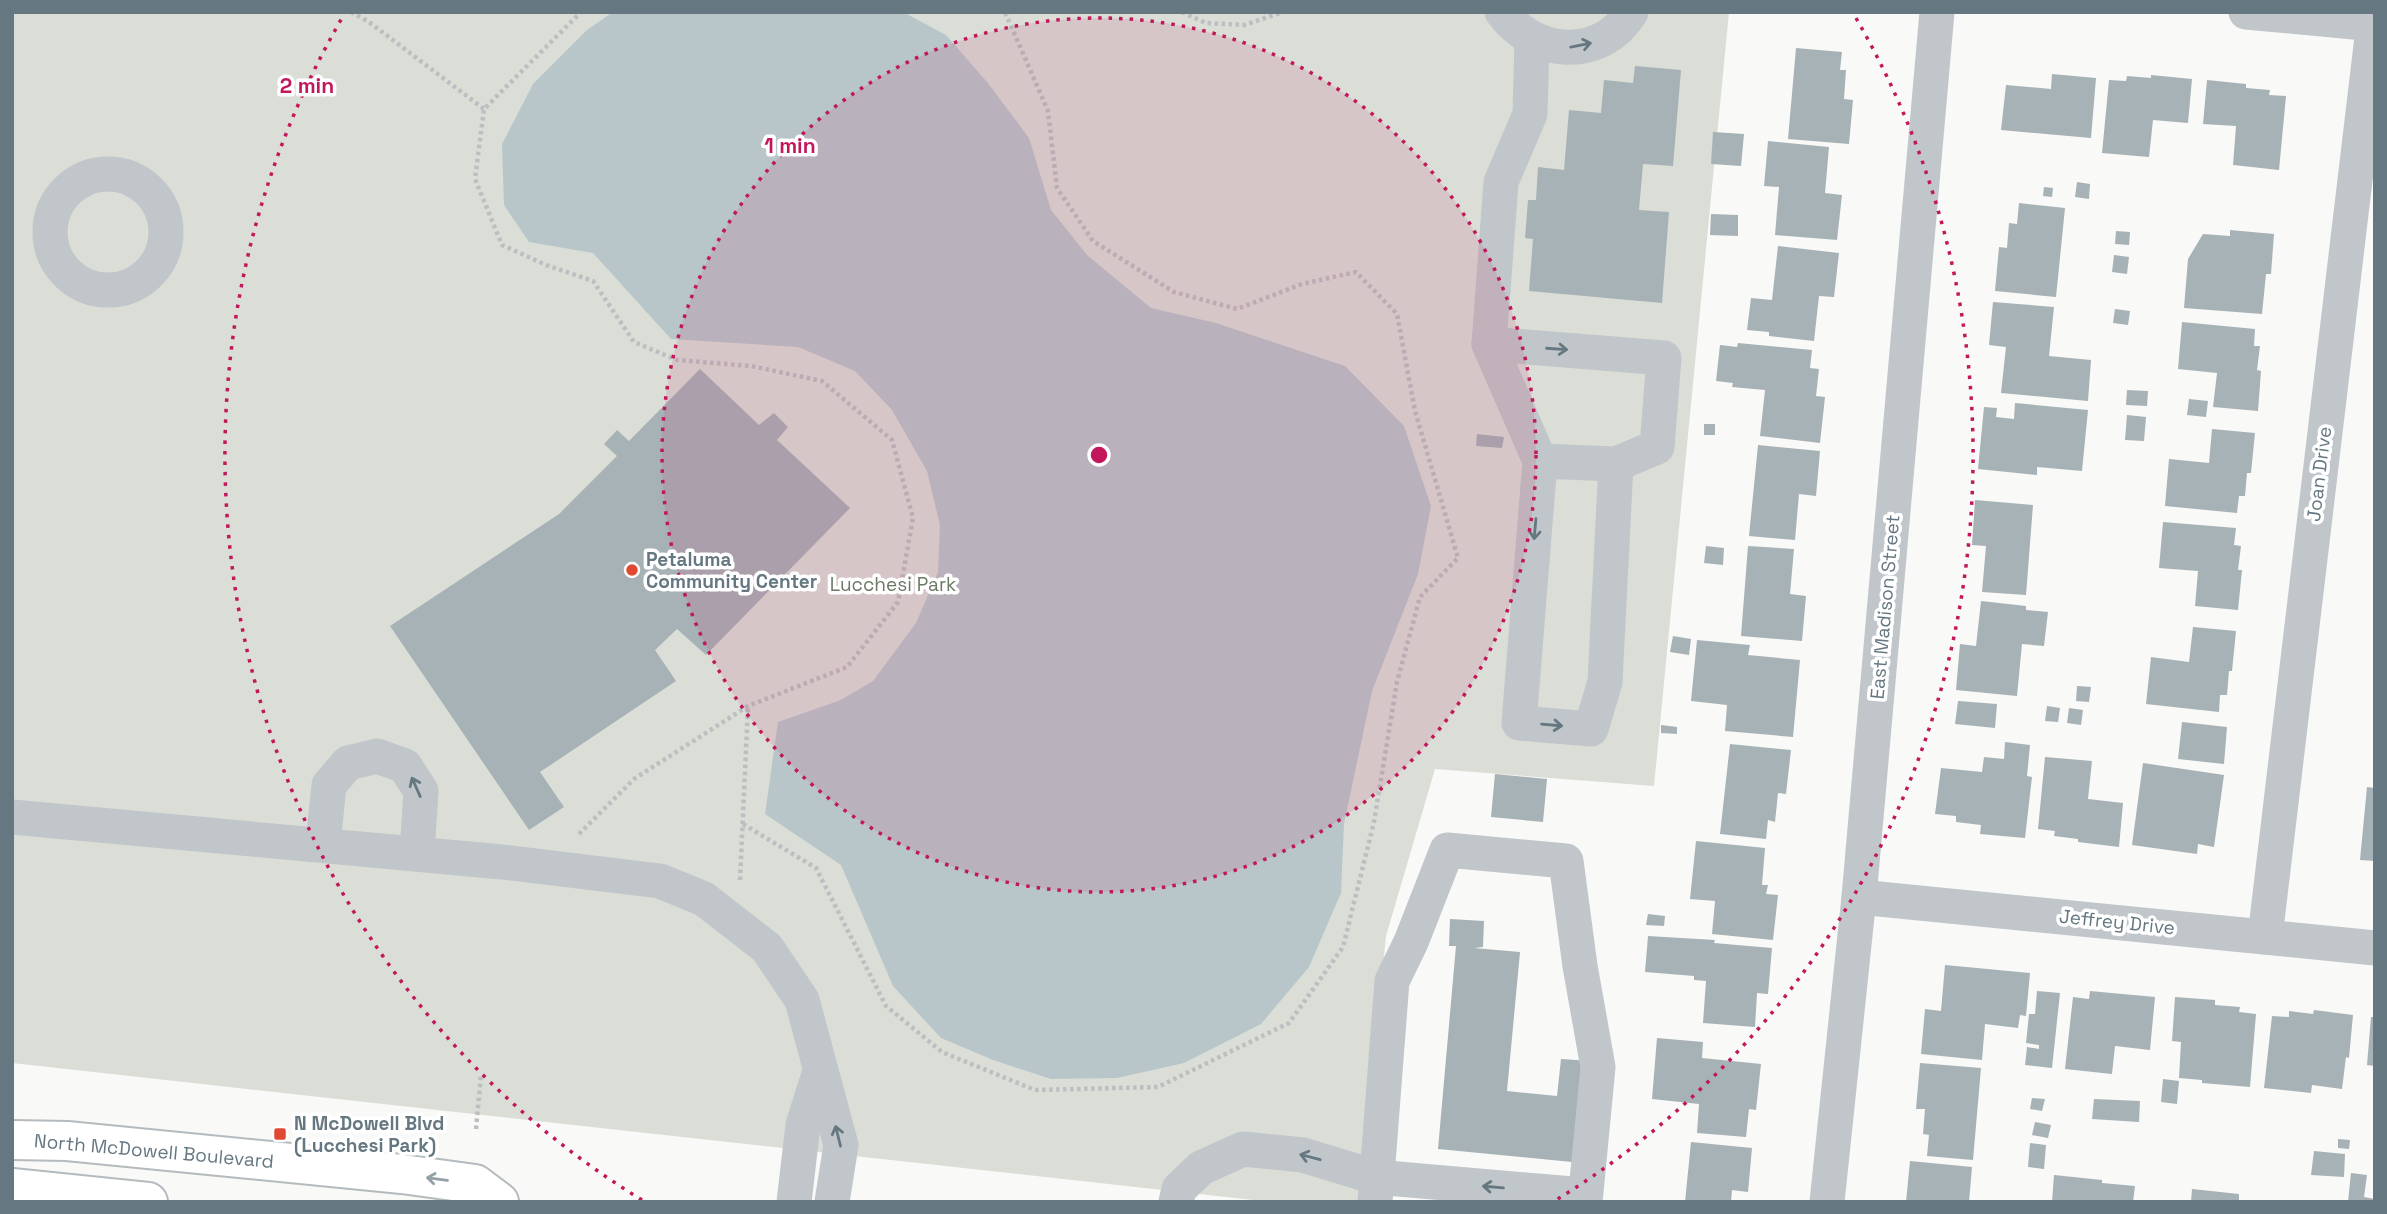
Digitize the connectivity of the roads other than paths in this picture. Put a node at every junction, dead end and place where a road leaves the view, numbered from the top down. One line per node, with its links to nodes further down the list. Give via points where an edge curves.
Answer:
1 (1502, 12): 6 (street)
2 (1632, 12): 6 (street, one-way to 2, via 1582,47 1606,37)
3 (1937, 12): 13 (street, East Madison Street)
4 (2246, 12): 5 (street)
5 (2374, 20): 14 (street, Joan Drive)
6 (1532, 41): 7 (street, via 1530,114 1501,182)
7 (1489, 344): 8 (street); 9 (street, one-way to 9, via 1664,358 1657,447)
8 (1540, 461): 9 (street); 9 (street, one-way to 9, via 1519,723 1591,729 1605,682)
9 (1616, 464)
10 (12, 817): 11 (street)
11 (323, 844): 12 (street); 12 (street, one-way to 11, via 421,791 405,766 377,756 348,763 329,785)
12 (417, 853): 16 (street, via 660,881 704,899 767,948 802,1000)
13 (1859, 897): 14 (street, Jeffrey Drive); 26 (street, East Madison Street)
14 (2264, 937): 15 (street, Jeffrey Drive)
15 (2375, 948)
16 (820, 1071): 23 (street, via 803,1125); 24 (street, one-way to 16, via 841,1145)
17 (12, 1140): 22 (main road, North McDowell Boulevard, one-way to 17, via 475,1184 402,1174 67,1141)
18 (12, 1188): 21 (main road)
19 (1375, 1189): 20 (street, one-way to 19); 20 (street, via 1392,981 1447,850 1566,861 1598,1067); 25 (street, one-way to 25, via 1303,1155 1243,1149 1201,1168 1179,1189)
20 (1585, 1198)
21 (148, 1202)
22 (499, 1202)
23 (794, 1202)
24 (832, 1202)
25 (1177, 1202)
26 (1827, 1202)

